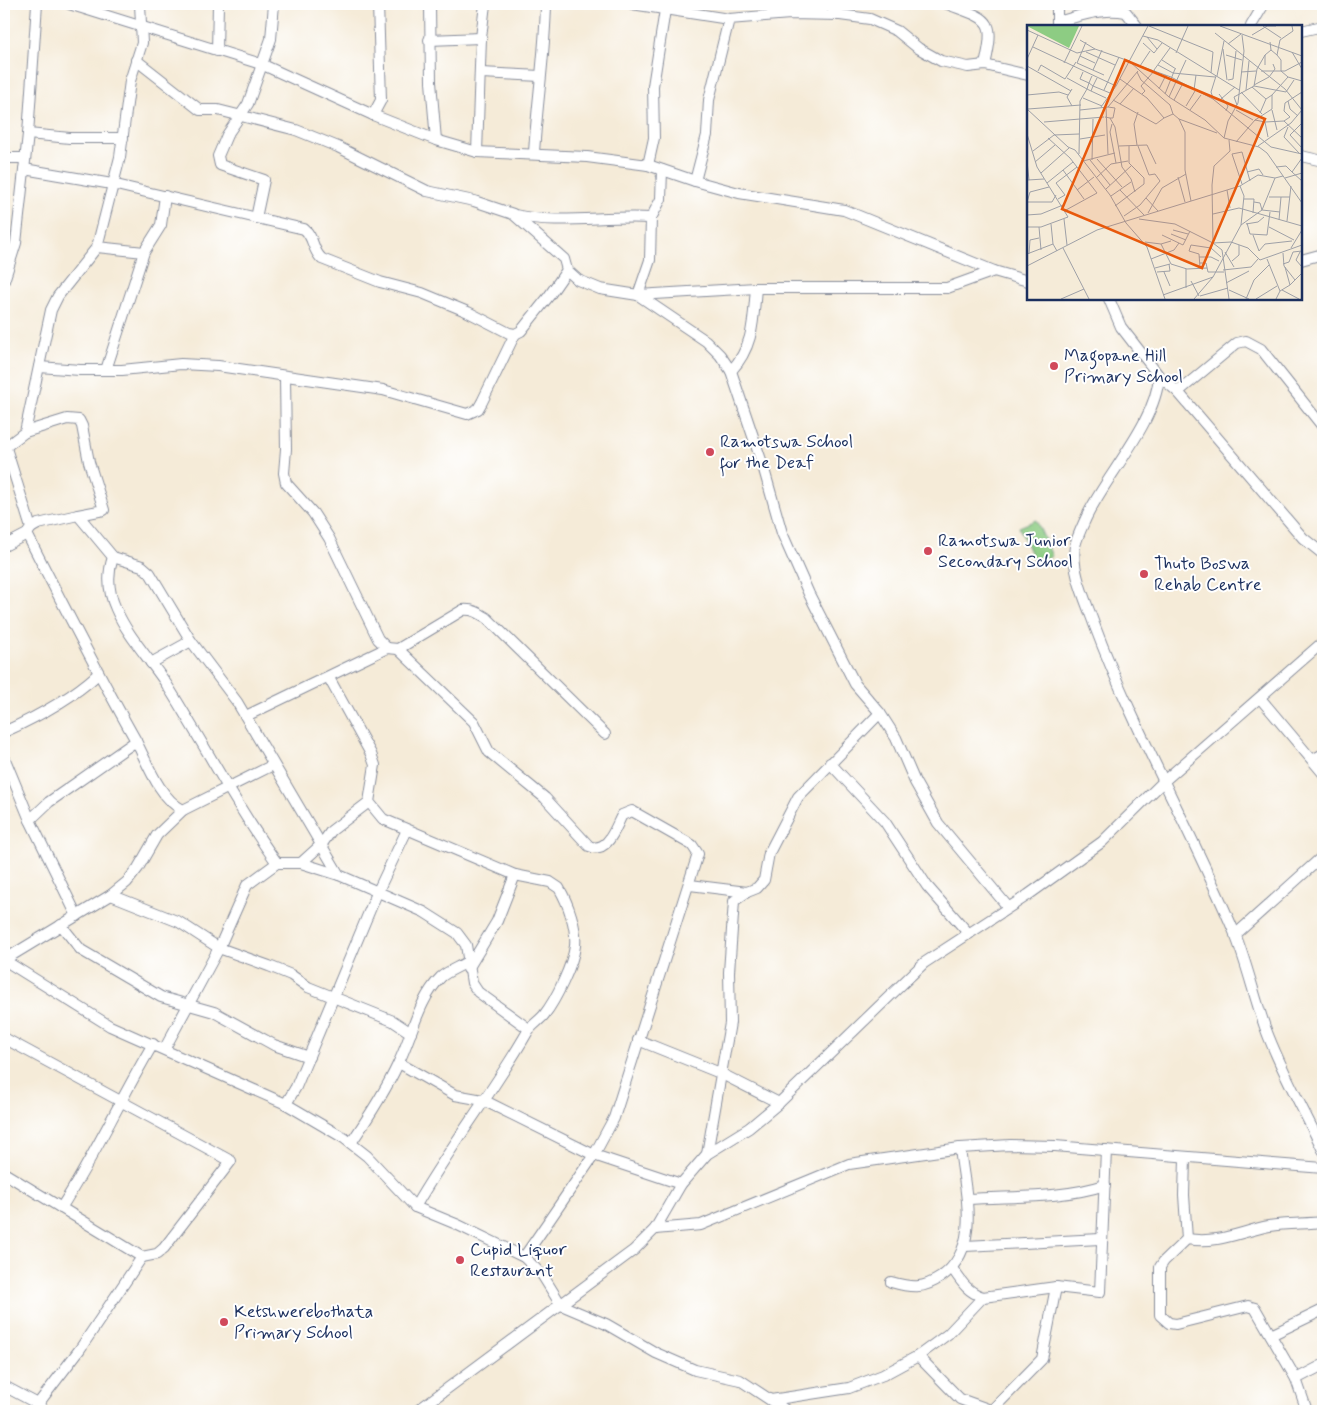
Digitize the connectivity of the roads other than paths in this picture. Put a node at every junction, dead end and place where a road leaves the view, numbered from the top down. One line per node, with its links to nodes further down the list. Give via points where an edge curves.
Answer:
1 (37, 4): 35 (street)
2 (69, 4): 22 (street)
3 (140, 4): 22 (street)
4 (218, 4): 26 (street)
5 (274, 4): 28 (street, via 271,39)
6 (378, 4): 34 (street, via 381,100)
7 (430, 4): 25 (street)
8 (485, 4): 24 (street)
9 (546, 4): 32 (street)
10 (632, 4): 15 (street)
11 (830, 4): 16 (street)
12 (947, 4): 29 (street, via 987,21 991,34)
13 (1058, 4): 18 (street)
14 (1264, 4): 20 (street)
15 (659, 7): 17 (street); 44 (street, via 653,86 654,138)
16 (840, 15): 17 (street, via 790,14); 29 (street, via 870,19 897,31 941,61 968,67)
17 (729, 19): 46 (street, via 709,100 706,135)
18 (1058, 24): 19 (street, via 1086,13 1115,10 1126,12)
19 (1136, 25)
20 (1252, 25)
21 (1323, 26): 23 (street)
22 (142, 28): 26 (street); 27 (street, via 142,43)
23 (1302, 31)
24 (481, 38): 25 (street); 30 (street)
25 (429, 40): 37 (street)
26 (217, 50): 28 (street)
27 (136, 60): 33 (street, via 200,110); 36 (street)
28 (262, 64): 33 (street); 34 (street)
29 (985, 65): 31 (street)
30 (481, 74): 32 (street); 38 (street)
31 (1027, 75)
32 (540, 76): 39 (street)
33 (242, 115): 49 (street, via 296,130 338,147 427,191); 50 (street, via 227,134 218,162 264,180)
34 (373, 115): 37 (street)
35 (28, 134): 36 (street); 43 (street)
36 (123, 138): 47 (street)
37 (436, 140): 38 (street)
38 (477, 152): 39 (street)
39 (534, 153): 44 (street)
40 (1302, 156): 42 (street)
41 (4, 158): 43 (street)
42 (1323, 161)
43 (24, 164): 47 (street); 53 (street)
44 (648, 165): 45 (street)
45 (662, 170): 46 (street); 51 (street, via 661,199)
46 (695, 181): 59 (street, via 739,193 844,210)
47 (112, 184): 48 (street); 54 (street)
48 (165, 196): 50 (street); 55 (street, via 161,225)
49 (513, 214): 51 (street, via 541,219); 58 (street, via 564,259)
50 (256, 218): 65 (street, via 304,229 322,259 380,282 422,293)
51 (651, 218): 63 (street, via 650,260)
52 (4, 242): 53 (street)
53 (16, 243): 60 (street)
54 (96, 247): 55 (street); 66 (street, via 51,310)
55 (144, 252): 67 (street)
56 (1323, 254): 57 (street)
57 (1302, 260)
58 (567, 270): 63 (street, via 578,280 600,289); 65 (street, via 521,331)
59 (994, 272): 61 (street); 62 (street, via 946,288)
60 (4, 281)
61 (1027, 281)
62 (756, 288): 63 (street); 68 (street, via 750,340 741,360)
63 (638, 295): 68 (street, via 706,341)
64 (1109, 300): 69 (street, via 1121,327)
65 (515, 334): 70 (street, via 478,409 467,414 383,390)
66 (39, 367): 67 (street); 73 (street)
67 (106, 370): 70 (street, via 181,364)
68 (730, 371): 87 (street, via 782,533 855,684)
69 (1159, 376): 71 (street); 97 (street, via 1154,404 1097,495 1075,546 1079,579 1108,660 1128,710)
70 (285, 377): 82 (street, via 286,483 313,513 329,538 378,639)
71 (1178, 392): 72 (street, via 1237,343 1246,341 1261,349); 78 (street, via 1304,538)
72 (1323, 427)
73 (25, 432): 74 (street); 75 (street, via 73,418 79,420 88,462 104,510)
74 (5, 448): 76 (street)
75 (78, 515): 76 (street, via 38,524); 79 (street)
76 (29, 531): 77 (street); 84 (street)
77 (4, 546)
78 (1323, 554)
79 (113, 557): 80 (street, via 142,566 150,573); 83 (street, via 108,584 115,608 128,633)
80 (191, 641): 83 (street); 88 (street)
81 (1323, 642): 86 (street)
82 (393, 648): 85 (street); 90 (street, via 463,610 478,612); 109 (street, via 474,722 489,752 545,798 589,846 600,848 607,844 622,815 632,811 697,850 698,858)
83 (151, 663): 98 (street)
84 (98, 674): 89 (street, via 50,708); 91 (street)
85 (329, 678): 88 (street); 99 (street, via 350,719 366,741 375,765)
86 (1260, 698): 93 (street); 97 (street)
87 (880, 713): 94 (street); 113 (street, via 938,823)
88 (246, 716): 95 (street)
89 (4, 732)
90 (605, 734)
91 (136, 741): 100 (street, via 156,779 176,806); 101 (street, via 49,802)
92 (4, 757): 101 (street)
93 (1318, 757): 96 (street)
94 (830, 763): 110 (street, via 798,797 769,853 764,880); 116 (street, via 885,822 927,886)
95 (274, 765): 98 (street); 103 (street)
96 (1323, 773)
97 (1164, 781): 113 (street, via 1102,842); 117 (street)
98 (228, 788): 100 (street); 106 (street)
99 (369, 802): 102 (street, via 383,819); 103 (street, via 331,831)
100 (183, 810): 112 (street, via 157,835 132,875)
101 (30, 820): 114 (street)
102 (407, 830): 108 (street); 111 (street)
103 (322, 844): 105 (street); 107 (street)
104 (1323, 856): 117 (street)
105 (301, 862): 106 (street); 107 (street)
106 (277, 863): 118 (street, via 247,885)
107 (339, 875): 111 (street)
108 (515, 875): 120 (street, via 497,921); 123 (street, via 550,882 560,888 575,936 575,948 558,994)
109 (690, 885): 110 (street); 126 (street)
110 (747, 892): 131 (street, via 737,898 733,906 730,1022)
111 (377, 893): 120 (street, via 424,912 457,933 466,945); 121 (street)
112 (112, 894): 114 (street); 118 (street, via 179,922)
113 (1008, 907): 116 (street)
114 (77, 916): 115 (street)
115 (61, 925): 119 (street); 122 (street, via 81,950 100,962 161,997)
116 (969, 934): 134 (street, via 924,962)
117 (1236, 935): 139 (street, via 1265,1028)
118 (219, 948): 121 (street, via 291,975 308,987); 122 (street)
119 (4, 960): 127 (street, via 110,1026)
120 (468, 965): 123 (street, via 472,983 478,992); 124 (street, via 442,975)
121 (334, 998): 124 (street, via 393,1021); 129 (street)
122 (190, 1004): 128 (street); 129 (street, via 214,1012 274,1045)
123 (529, 1029): 132 (street, via 511,1062)
124 (411, 1033): 130 (street)
125 (4, 1038): 133 (street)
126 (638, 1040): 131 (street); 141 (street, via 614,1118)
127 (153, 1044): 128 (street); 133 (street)
128 (165, 1048): 135 (street)
129 (309, 1057): 135 (street)
130 (399, 1063): 132 (street, via 455,1095); 136 (street)
131 (720, 1073): 134 (street); 140 (street)
132 (483, 1100): 141 (street); 148 (street)
133 (119, 1102): 149 (street, via 105,1134); 155 (street, via 231,1161 164,1248 157,1254)
134 (780, 1103): 140 (street, via 749,1128)
135 (286, 1104): 136 (street)
136 (350, 1144): 148 (street, via 366,1156)
137 (960, 1148): 138 (street, via 1010,1145); 147 (street); 151 (street, via 849,1164 701,1225)
138 (1106, 1150): 142 (street); 146 (street)
139 (1323, 1150)
140 (707, 1154): 145 (street)
141 (594, 1155): 145 (street); 156 (street)
142 (1185, 1158): 143 (street); 153 (street)
143 (1323, 1168)
144 (4, 1173): 149 (street)
145 (681, 1184): 151 (street)
146 (1105, 1185): 147 (street, via 1053,1194); 152 (street)
147 (967, 1199): 154 (street)
148 (415, 1207): 156 (street)
149 (61, 1208): 155 (street)
150 (1323, 1222): 153 (street, via 1270,1226 1221,1240)
151 (655, 1229): 161 (street, via 634,1250)
152 (1100, 1239): 154 (street); 159 (street, via 1100,1292)
153 (1187, 1239): 163 (street, via 1160,1267 1160,1315 1164,1321 1176,1324 1251,1306)
154 (965, 1246): 157 (street)
155 (142, 1257): 169 (street)
156 (524, 1257): 161 (street, via 543,1276)
157 (952, 1268): 158 (street, via 927,1286 918,1288); 160 (street, via 964,1286)
158 (891, 1282)
159 (1056, 1287): 160 (street); 172 (street, via 1042,1359)
160 (984, 1296): 164 (street, via 948,1334)
161 (561, 1305): 168 (street, via 606,1324 656,1353 695,1370 740,1380); 170 (street)
162 (1323, 1310): 163 (street)
163 (1271, 1335): 166 (street)
164 (918, 1356): 168 (street, via 883,1375 849,1388); 172 (street, via 960,1398)
165 (1323, 1365): 166 (street)
166 (1296, 1379): 173 (street)
167 (4, 1386): 169 (street)
168 (771, 1400): 171 (street)
169 (41, 1407)
170 (417, 1411)
171 (787, 1411)
172 (992, 1411)
173 (1307, 1411)

